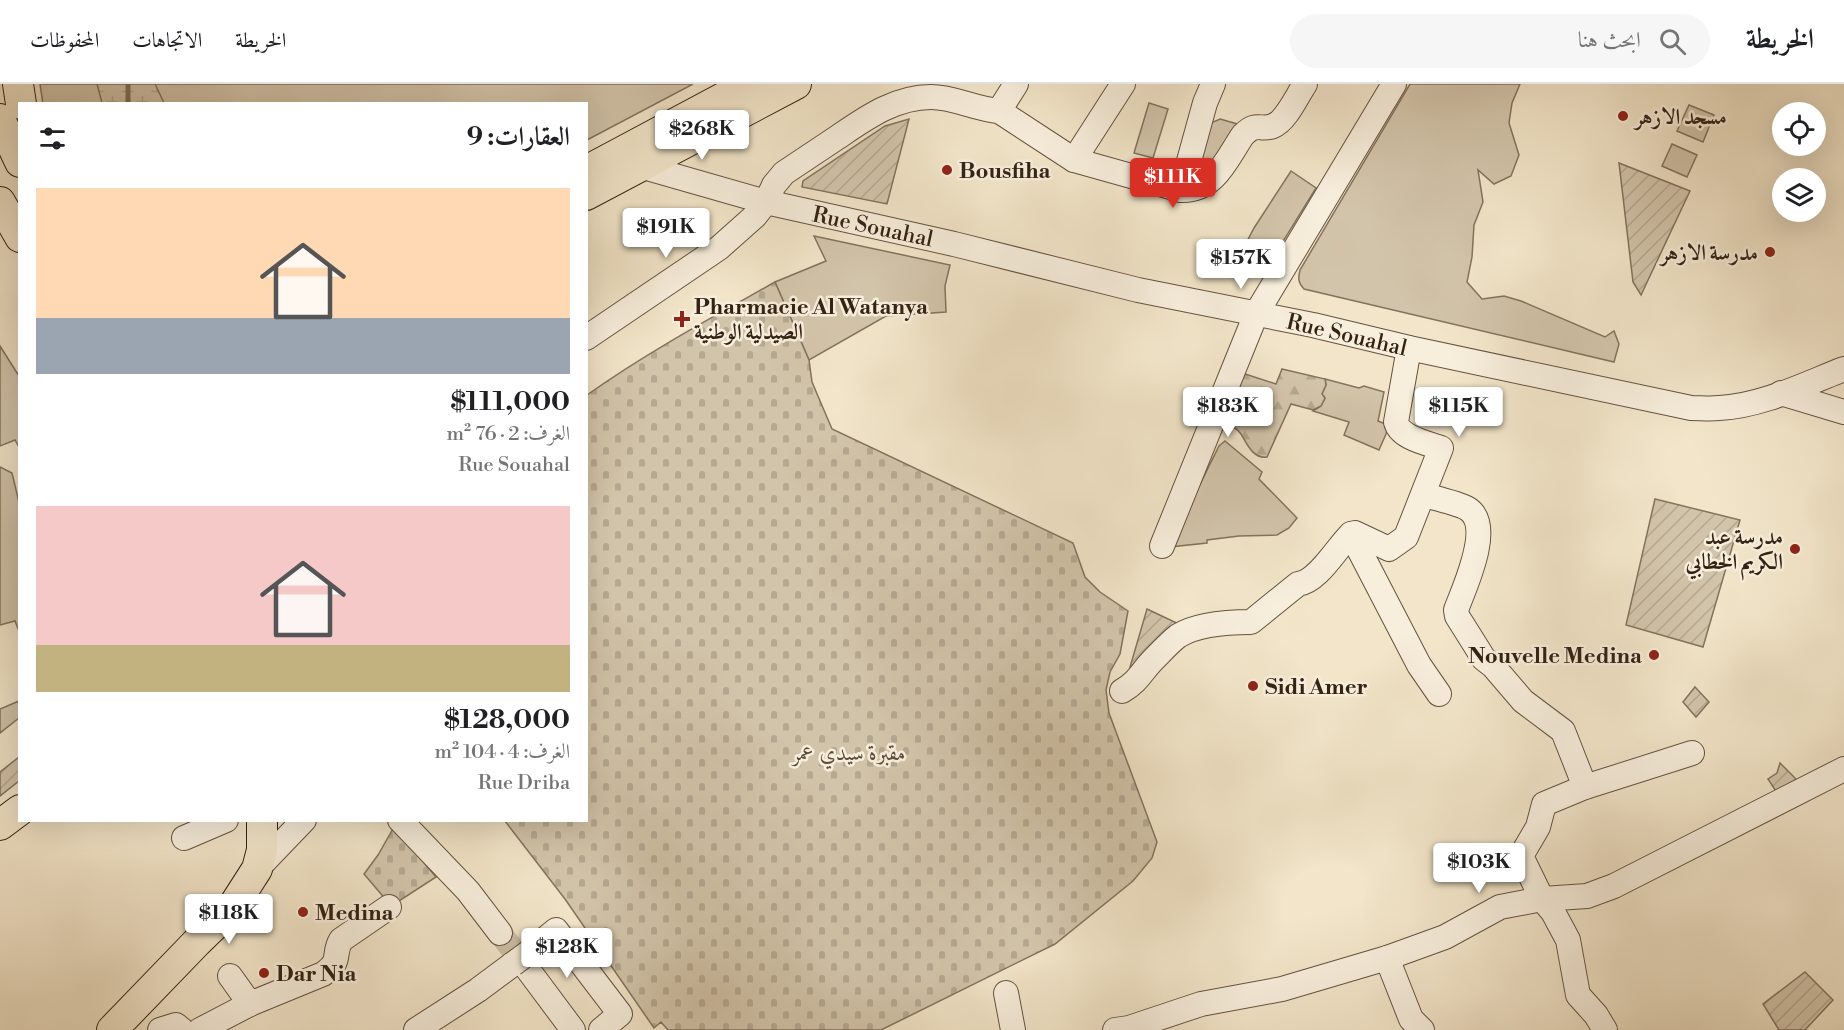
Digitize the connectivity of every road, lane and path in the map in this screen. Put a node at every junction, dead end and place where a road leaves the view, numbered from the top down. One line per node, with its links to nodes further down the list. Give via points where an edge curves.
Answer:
1 (18, 84): 9 (main road)
2 (748, 84): 15 (main road)
3 (796, 84): 14 (main road)
4 (1016, 84): 10 (street)
5 (1123, 84): 13 (street)
6 (1213, 84): 16 (street)
7 (1305, 84): 16 (street, via 1281,122 1249,129 1211,181 1192,190)
8 (1394, 84): 23 (street)
9 (21, 102)
10 (999, 111): 13 (street); 19 (street, via 931,97 879,109 784,173)
11 (0, 119): 12 (main road)
12 (18, 158)
13 (1074, 160): 16 (street)
14 (640, 166): 17 (main road); 19 (street, Rue Souahal)
15 (588, 170)
16 (1181, 190)
17 (588, 194)
18 (0, 202): 20 (main road)
19 (766, 202): 23 (street, Rue Souahal); 24 (street, via 719,249)
20 (18, 234)
21 (0, 236): 22 (main road)
22 (18, 252)
23 (1256, 314): 25 (street, Rue Souahal); 31 (street)
24 (588, 337)
25 (1409, 348): 27 (street, Rue Souahal, via 1691,408 1721,408); 29 (street, via 1397,428 1441,448)
26 (1844, 369): 27 (street, Rue Souahal)
27 (1781, 393): 28 (street)
28 (1844, 412)
29 (1422, 495): 30 (street, via 1406,537 1389,549); 36 (street, via 1468,509 1476,518 1479,544 1457,616 1484,659 1524,701 1563,731)
30 (1351, 534): 32 (street, via 1326,565 1251,622 1230,621 1188,631); 33 (street, via 1419,665)
31 (1162, 546)
32 (1122, 691)
33 (1439, 694)
34 (1692, 753): 36 (street)
35 (1844, 769): 45 (street, via 1614,886 1587,896)
36 (1585, 787): 45 (street, via 1544,804 1538,827 1521,856)
37 (18, 812): 42 (main road)
38 (221, 822): 43 (street)
39 (262, 822): 44 (main road)
40 (302, 822): 44 (street)
41 (402, 822): 47 (street, via 468,891)
42 (0, 825)
43 (184, 838)
44 (257, 869): 53 (main road, via 232,908)
45 (1542, 899): 48 (street, via 1500,907 1445,937); 63 (street, via 1568,940 1578,995)
46 (389, 907): 52 (street, via 341,940 336,961 323,974)
47 (500, 933)
48 (1387, 958): 61 (street, via 1282,989 1202,1004); 62 (street, via 1411,1019)
49 (522, 961): 57 (street); 58 (street); 59 (street, via 556,930 620,1014)
50 (230, 976): 52 (street)
51 (1006, 993): 60 (street)
52 (250, 1004): 56 (street)
53 (120, 1028)
54 (160, 1030): 55 (street, via 176,1025)
55 (182, 1030)
56 (200, 1030)
57 (416, 1030)
58 (573, 1030)
59 (601, 1030)
60 (1013, 1030)
61 (1115, 1030)
62 (1422, 1030)
63 (1605, 1030)

